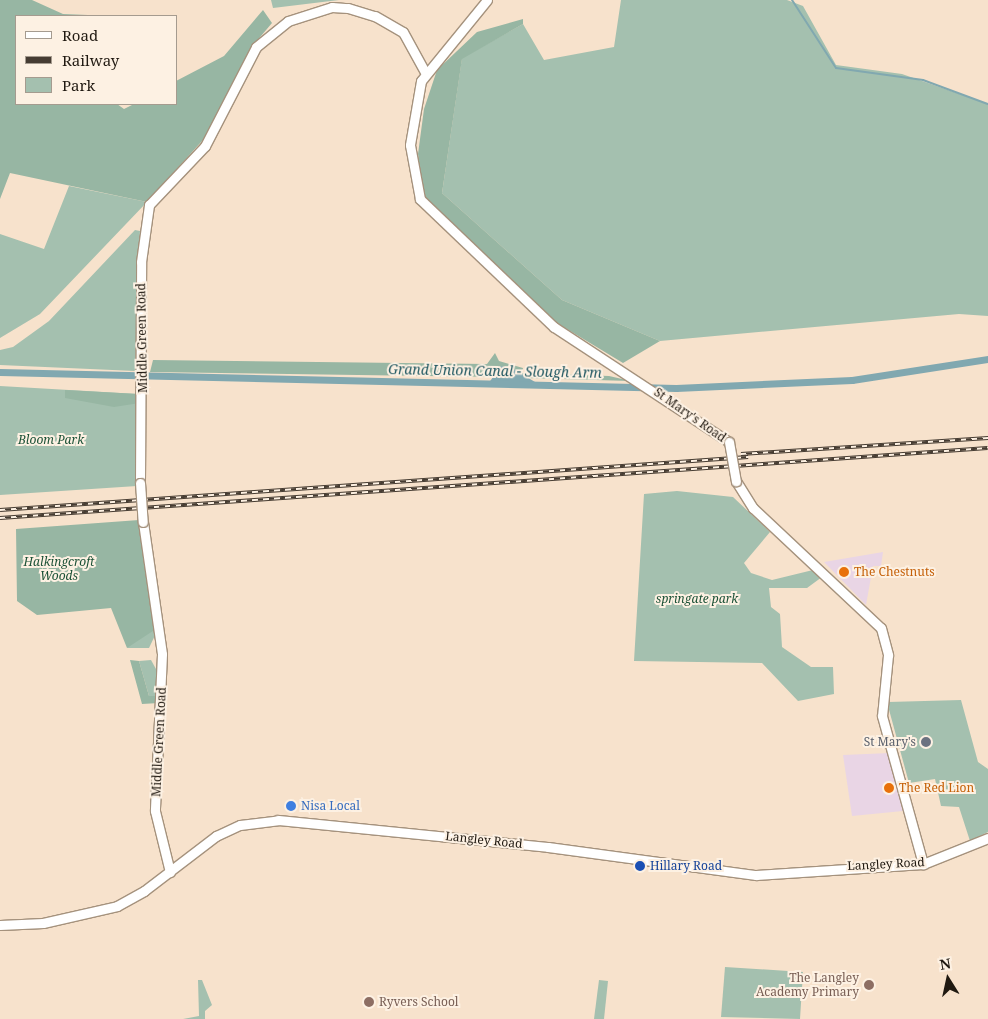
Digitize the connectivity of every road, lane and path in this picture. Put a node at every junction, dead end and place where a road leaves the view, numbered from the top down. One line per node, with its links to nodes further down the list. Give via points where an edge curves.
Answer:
1 (487, 0): 2 (street)
2 (425, 72): 4 (street, St Mary's Road, bridge, via 410,129 420,199 544,319 730,442 736,481 753,508 881,628 888,655 882,716); 5 (street, Middle Green Road, bridge, via 403,32 375,16 332,7 288,21 256,47 204,146 149,205 142,262 144,360 140,482 162,654 155,810)
3 (988, 838): 4 (street, Langley Road)
4 (924, 864): 5 (street, Langley Road, via 739,875 539,846 278,820 240,825 216,836)
5 (170, 872): 6 (street, Langley Road, via 117,906 43,922)
6 (0, 925)

